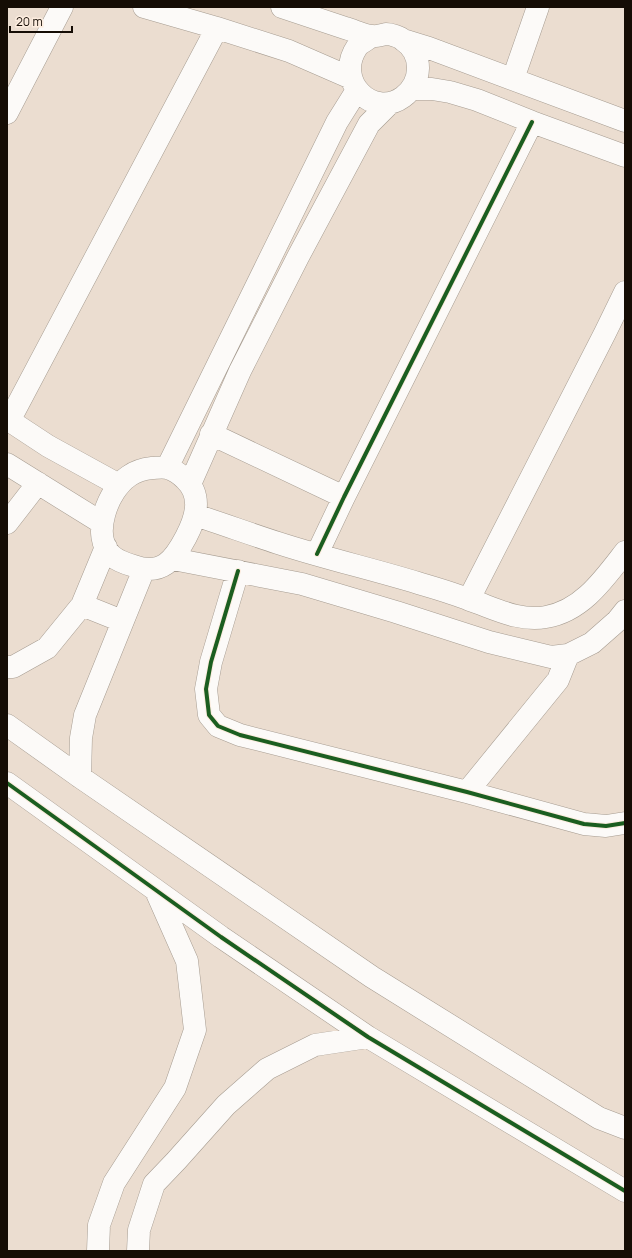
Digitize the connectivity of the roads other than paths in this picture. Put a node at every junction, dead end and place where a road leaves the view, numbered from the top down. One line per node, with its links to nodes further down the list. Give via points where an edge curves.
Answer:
1 (62, 7): 12 (street)
2 (144, 7): 5 (street)
3 (282, 7): 6 (street)
4 (538, 7): 8 (street)
5 (217, 28): 9 (street, via 289,51); 19 (street)
6 (372, 36): 7 (street, via 388,34); 9 (street, via 358,46 350,61)
7 (403, 40): 8 (street); 10 (street, via 413,50 418,63 418,76)
8 (513, 79): 13 (street)
9 (354, 84): 11 (street, via 366,98 378,103); 22 (street)
10 (412, 89): 11 (street, via 402,98); 14 (street, via 450,92)
11 (390, 103): 20 (street, via 370,124 362,138 298,257)
12 (7, 113)
13 (625, 121)
14 (532, 122): 15 (street); 26 (street)
15 (625, 156)
16 (625, 292): 18 (street)
17 (625, 312): 18 (street)
18 (605, 333): 36 (street)
19 (8, 420): 25 (street, via 48,446)
20 (211, 434): 24 (street); 26 (street)
21 (7, 464): 23 (street)
22 (167, 468): 24 (street, via 179,473); 25 (street, via 138,470)
23 (38, 483): 28 (street); 29 (street)
24 (190, 484): 27 (street, via 197,504)
25 (119, 485): 28 (street, via 112,494)
26 (344, 497): 32 (street)
27 (195, 515): 32 (street, via 279,544); 33 (street)
28 (102, 523): 30 (street, via 102,536)
29 (7, 524)
30 (106, 547): 34 (street, via 112,556); 37 (street)
31 (625, 552): 38 (street, via 598,587 579,604 559,614 531,618)
32 (317, 554): 36 (street)
33 (173, 559): 34 (street, via 155,569); 35 (street)
34 (144, 569): 40 (street)
35 (238, 571): 41 (street, via 302,584); 47 (street, via 211,662 206,688 209,715 218,726 240,735)
36 (469, 599): 38 (street)
37 (82, 605): 40 (street); 43 (street, via 47,648 13,667)
38 (500, 611): 41 (street)
39 (625, 611): 42 (street, via 592,643)
40 (122, 621): 45 (street, via 85,715 81,738)
41 (489, 642): 42 (street, via 551,657)
42 (568, 655): 47 (street, via 558,680)
43 (7, 667)
44 (7, 725): 45 (street)
45 (80, 776): 51 (street, via 372,977 599,1118)
46 (7, 783): 49 (street)
47 (467, 792): 48 (street, via 584,824 606,826)
48 (625, 823)
49 (156, 890): 50 (street); 53 (street, via 187,961 195,1030 175,1088 114,1184 99,1225)
50 (368, 1037): 52 (street); 54 (street, via 315,1045 267,1069 226,1105 154,1184 139,1230)
51 (625, 1128)
52 (625, 1191)
53 (98, 1251)
54 (138, 1251)

